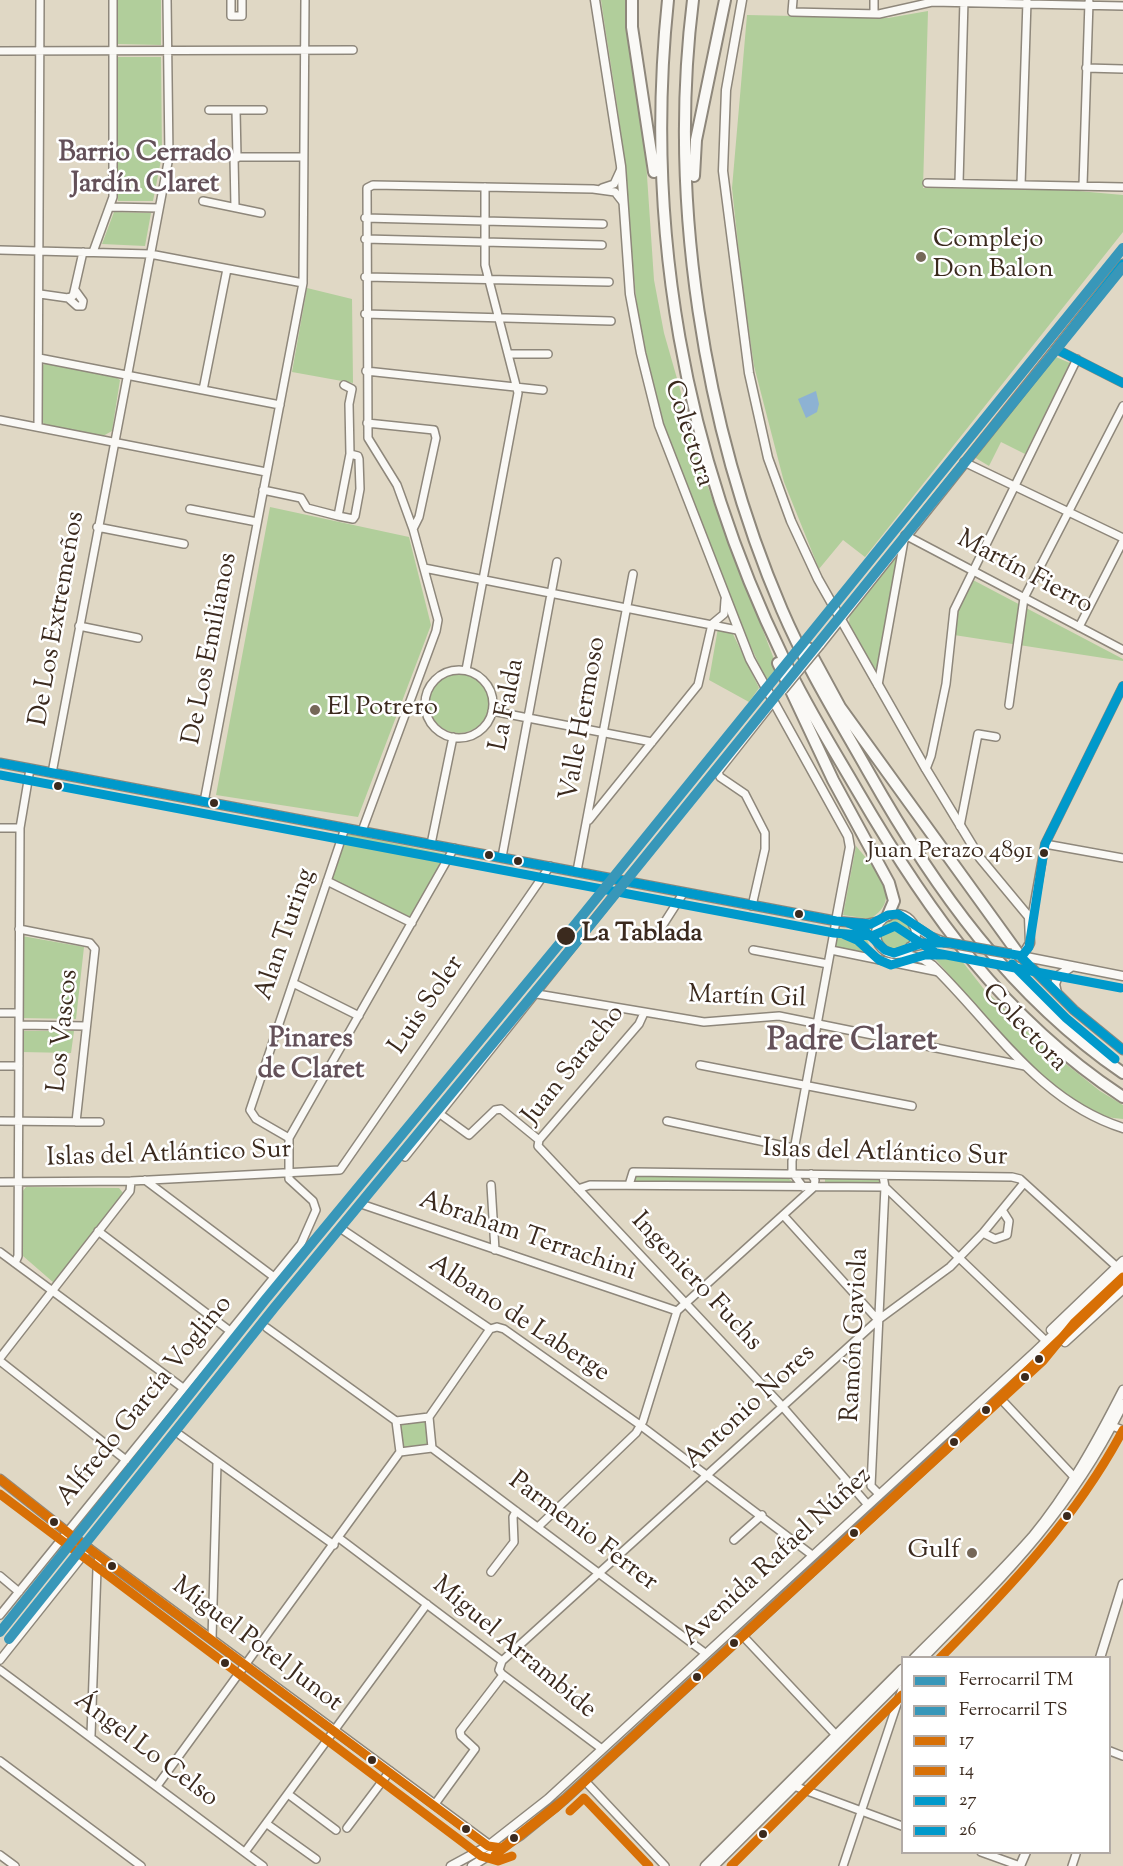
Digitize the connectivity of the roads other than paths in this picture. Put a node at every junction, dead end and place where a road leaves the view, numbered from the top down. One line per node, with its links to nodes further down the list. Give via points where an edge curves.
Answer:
1 (40, 0): 25 (street)
2 (113, 0): 26 (street)
3 (167, 0): 21 (street, De Los Extremeños)
4 (231, 0): 5 (street, via 231,16 242,16)
5 (242, 0)
6 (305, 0): 22 (street, De Los Emilianos)
7 (595, 0): 35 (main road, Colectora)
8 (632, 0): 71 (highway, via 632,27 653,153 662,263)
9 (668, 0): 71 (highway, via 661,157)
10 (693, 0): 72 (highway, via 686,154)
11 (725, 0): 72 (highway, via 693,157)
12 (742, 0): 117 (main road, via 726,90 723,155 745,350 755,407 775,478 791,521)
13 (793, 0): 20 (street, via 792,12)
14 (874, 0): 20 (street)
15 (932, 1): 16 (street); 20 (street)
16 (964, 1): 17 (street); 37 (street)
17 (1027, 2): 18 (street); 38 (street)
18 (1090, 2): 19 (street); 27 (street)
19 (1123, 6)
20 (874, 14)
21 (166, 50): 22 (street); 26 (street); 32 (street, De Los Extremeños)
22 (305, 50): 23 (street); 34 (street, De Los Emilianos)
23 (353, 50)
24 (0, 51): 25 (street)
25 (40, 51): 26 (street); 56 (street)
26 (113, 52): 44 (street)
27 (1086, 68): 28 (street); 39 (street)
28 (1123, 69)
29 (209, 110): 30 (street)
30 (236, 110): 31 (street); 33 (street)
31 (263, 110)
32 (168, 157): 33 (street); 46 (street, De Los Extremeños)
33 (236, 157): 34 (street); 45 (street)
34 (303, 157): 65 (street, De Los Emilianos)
35 (621, 166): 42 (street, via 614,184); 48 (main road, Colectora)
36 (927, 183): 37 (street)
37 (959, 183): 38 (street)
38 (1022, 185): 39 (street)
39 (1083, 185): 40 (street)
40 (1123, 187)
41 (485, 188): 42 (street); 49 (street, via 370,185 365,193); 50 (street)
42 (593, 189): 48 (street, via 617,194)
43 (203, 201): 45 (street)
44 (110, 207): 46 (street); 58 (street)
45 (235, 207): 47 (street)
46 (159, 208): 59 (street, De Los Extremeños)
47 (261, 213)
48 (625, 213): 114 (main road, Colectora, via 630,294 650,395)
49 (365, 218): 50 (street); 52 (street)
50 (484, 220): 51 (street); 53 (street)
51 (603, 224)
52 (365, 239): 53 (street); 62 (street)
53 (484, 241): 54 (street); 63 (street)
54 (602, 245)
55 (0, 250): 56 (street)
56 (40, 250): 57 (street); 67 (street)
57 (83, 252): 58 (street); 66 (street)
58 (93, 252): 59 (street)
59 (150, 254): 61 (street); 80 (street, De Los Extremeños)
60 (1123, 264): 74 (main road)
61 (227, 269): 65 (street); 84 (street)
62 (365, 277): 63 (street); 69 (street)
63 (488, 278): 64 (street); 70 (street)
64 (609, 282)
65 (303, 283): 86 (street, De Los Emilianos)
66 (75, 290): 68 (street); 68 (street, via 82,306)
67 (40, 294): 68 (street); 77 (street)
68 (68, 298)
69 (365, 314): 70 (street); 79 (street)
70 (498, 318): 73 (street); 75 (street)
71 (675, 320): 115 (highway, via 706,458)
72 (702, 320): 111 (highway, via 729,456)
73 (611, 321)
74 (1056, 348): 78 (street); 93 (main road)
75 (508, 354): 76 (street); 83 (street)
76 (548, 354)
77 (39, 358): 80 (street); 90 (street)
78 (1077, 359): 81 (street); 95 (street)
79 (366, 370): 83 (street); 89 (street)
80 (127, 375): 84 (street); 91 (street, De Los Extremeños)
81 (1123, 383)
82 (344, 385): 92 (street, via 352,389)
83 (517, 387): 85 (street); 110 (street)
84 (203, 390): 86 (street)
85 (543, 390)
86 (280, 405): 94 (street, De Los Emilianos)
87 (1123, 406): 98 (street)
88 (0, 420): 90 (street)
89 (367, 423): 102 (street, via 369,442 394,477); 102 (street, via 434,430 419,517)
90 (38, 427): 91 (street)
91 (113, 441): 94 (street); 101 (street, De Los Extremeños)
92 (350, 454): 99 (street); 99 (street, via 359,459 360,489 355,516)
93 (964, 462): 95 (street); 103 (main road)
94 (266, 472): 96 (street, De Los Emilianos)
95 (1014, 487): 98 (street); 108 (street)
96 (263, 490): 99 (street, via 301,498 307,508); 100 (street, De Los Emilianos)
97 (190, 509): 100 (street)
98 (1068, 512): 104 (street); 113 (street)
99 (338, 516)
100 (258, 522): 141 (street, De Los Emilianos)
101 (97, 527): 105 (street); 119 (street, De Los Extremeños)
102 (413, 530): 107 (street)
103 (905, 535): 108 (street, Martín Fierro); 117 (main road); 125 (street)
104 (1123, 539): 120 (street)
105 (184, 544)
106 (557, 562): 112 (street, La Falda)
107 (424, 568): 110 (street); 127 (street, via 437,626)
108 (973, 571): 113 (street, Martín Fierro); 139 (street, via 951,616 946,684)
109 (633, 574): 116 (street, Valle Hermoso)
110 (484, 580): 112 (street); 124 (street)
111 (774, 590): 172 (highway, via 795,621 840,707); 193 (highway, via 819,686 902,829 953,907 1039,1005)
112 (551, 593): 116 (street); 132 (street, La Falda)
113 (1024, 598): 120 (street, Martín Fierro); 130 (street)
114 (725, 600): 118 (street, via 724,614); 121 (main road, Colectora)
115 (760, 606): 159 (highway, via 770,646 819,753 892,889 894,904); 195 (highway, via 833,749 945,929 990,983 1032,1024)
116 (626, 608): 118 (street); 133 (street, Valle Hermoso)
117 (841, 619): 125 (main road); 129 (main road, bridge)
118 (712, 624): 121 (street); 136 (street, via 698,685)
119 (79, 626): 122 (street); 140 (street, De Los Extremeños)
120 (1079, 627): 123 (street, Martín Fierro)
121 (737, 630): 129 (main road, Colectora)
122 (138, 638)
123 (1123, 650)
124 (466, 670): 128 (street, via 441,675); 131 (street, via 486,683 492,694)
125 (878, 684): 139 (main road)
126 (1122, 690): 149 (street)
127 (414, 695): 128 (street); 147 (street)
128 (426, 697): 134 (street, via 432,723)
129 (774, 701): 158 (street, via 718,774 745,794 765,833); 160 (main road, Colectora, via 804,762 848,836 850,847)
130 (1009, 705)
131 (492, 711): 132 (street); 134 (street, via 478,732)
132 (528, 718): 133 (street); 151 (street, La Falda)
133 (603, 732): 136 (street); 142 (street, Valle Hermoso)
134 (453, 737): 148 (street)
135 (996, 737): 143 (street, via 978,734)
136 (652, 742): 142 (street)
137 (0, 763): 138 (main road)
138 (30, 769): 140 (main road); 145 (street)
139 (926, 769): 143 (main road)
140 (52, 773): 141 (main road)
141 (204, 802): 146 (main road)
142 (588, 822): 154 (street, Valle Hermoso)
143 (960, 826): 161 (main road)
144 (0, 828): 145 (street)
145 (20, 828): 165 (street)
146 (345, 828): 147 (main road); 155 (street, Alan Turing)
147 (362, 831): 148 (main road)
148 (431, 844): 150 (main road)
149 (1045, 844): 152 (street); 161 (street)
150 (454, 848): 151 (main road); 162 (street)
151 (502, 857): 153 (main road)
152 (1123, 858)
153 (550, 866): 154 (main road); 208 (street, Luis Soler)
154 (577, 871): 156 (main road)
155 (327, 881): 162 (street); 178 (street, Alan Turing)
156 (625, 881): 157 (main road); 179 (street)
157 (684, 892): 158 (main road); 166 (street)
158 (752, 906): 160 (main road)
159 (884, 918): 163 (main road); 164 (main road, via 903,915); 167 (main road, via 876,932)
160 (836, 921): 163 (main road); 171 (street)
161 (1031, 922): 172 (main road, via 1029,947)
162 (412, 923): 184 (street)
163 (854, 924): 167 (main road)
164 (913, 925): 168 (main road); 169 (main road, via 915,936)
165 (19, 929): 182 (street); 187 (street, Los Vascos, via 93,945)
166 (659, 931)
167 (877, 940): 173 (main road, via 885,950)
168 (941, 942): 169 (main road); 172 (main road, bridge)
169 (910, 947): 173 (main road)
170 (753, 950): 174 (street)
171 (831, 950): 174 (street); 176 (street)
172 (1011, 951): 175 (main road); 180 (main road, Colectora)
173 (898, 953): 176 (main road, Colectora, via 923,959)
174 (828, 964): 185 (street)
175 (1072, 967): 177 (main road); 180 (main road, via 1056,978)
176 (939, 972): 192 (main road, Colectora)
177 (1123, 976)
178 (293, 983): 184 (street); 204 (street, Alan Turing, via 250,1110 255,1119)
179 (537, 994): 183 (street, Martín Gil); 197 (street)
180 (1059, 996): 188 (main road, Colectora)
181 (0, 1013): 182 (street)
182 (19, 1013): 186 (street)
183 (644, 1013): 185 (street, Martín Gil, via 704,1022 769,1016); 205 (street, Juan Saracho, via 639,1024)
184 (359, 1016): 204 (street)
185 (815, 1023): 192 (street, Martín Gil); 194 (street)
186 (19, 1025): 187 (street); 191 (street)
187 (86, 1026): 201 (street, Los Vascos)
188 (1123, 1050)
189 (700, 1065): 194 (street)
190 (0, 1066): 191 (street)
191 (19, 1066): 199 (street)
192 (1025, 1066): 203 (main road, Colectora, via 1064,1099)
193 (1123, 1073)
194 (805, 1086): 196 (street); 206 (street)
195 (1123, 1097)
196 (912, 1106)
197 (440, 1114): 205 (street, Ingeniero Fuchs, via 469,1135 495,1110 501,1109); 207 (street)
198 (0, 1121): 199 (street)
199 (18, 1121): 201 (street); 216 (street)
200 (667, 1121): 206 (street)
201 (76, 1122): 202 (street)
202 (99, 1122)
203 (1123, 1128)
204 (289, 1138): 209 (street)
205 (538, 1143): 223 (street, Ingeniero Fuchs)
206 (794, 1148): 210 (street)
207 (405, 1157)
208 (340, 1170): 209 (street, Islas del Atlántico Sur)
209 (288, 1172): 213 (street, Islas del Atlántico Sur); 235 (street, Alfredo García Voglino, via 292,1184 313,1202 316,1210 301,1244)
210 (792, 1172): 211 (street, Islas del Atlántico Sur); 219 (street, Islas del Atlántico Sur, via 633,1172); 222 (street)
211 (811, 1174): 212 (street, Islas del Atlántico Sur); 220 (street)
212 (883, 1176): 217 (street, Islas del Atlántico Sur, via 1002,1177 1020,1179); 221 (street, Ramón Gaviola)
213 (145, 1180): 214 (street, Islas del Atlántico Sur); 235 (street)
214 (131, 1181): 216 (street, Islas del Atlántico Sur); 228 (street, via 130,1191)
215 (0, 1182): 216 (street, Islas del Atlántico Sur)
216 (18, 1182): 233 (street)
217 (1023, 1183): 225 (street, Antonio Nores); 234 (street, Islas del Atlántico Sur)
218 (491, 1185): 230 (street)
219 (629, 1185): 222 (street, Islas del Atlántico Sur); 223 (street, Islas del Atlántico Sur, via 590,1185)
220 (814, 1186): 221 (street, Islas del Atlántico Sur); 222 (street, Islas del Atlántico Sur); 226 (street)
221 (885, 1186): 232 (street); 241 (street, Ramón Gaviola)
222 (803, 1187)
223 (578, 1189): 239 (street, Ingeniero Fuchs)
224 (364, 1205): 230 (street, Abraham Terrachini)
225 (1002, 1210): 229 (street, Antonio Nores); 229 (street, via 1009,1221 1007,1235 994,1239)
226 (784, 1216): 239 (street); 241 (street)
227 (343, 1230): 243 (street, Albano de Laberge)
228 (98, 1231): 238 (street); 244 (street)
229 (983, 1233): 232 (street, Antonio Nores)
230 (495, 1250): 240 (street, Abraham Terrachini)
231 (0, 1252): 233 (street)
232 (958, 1258): 241 (street, Antonio Nores); 245 (street)
233 (15, 1263): 238 (street)
234 (1121, 1265): 245 (main road, Avenida Rafael Núñez)
235 (274, 1277): 244 (street, Alfredo García Voglino)
236 (1123, 1279): 246 (main road, Avenida Rafael Núñez)
237 (1123, 1289): 246 (main road, via 1068,1340)
238 (52, 1290): 247 (street); 248 (street)
239 (686, 1304): 240 (street); 252 (street, Ingeniero Fuchs)
240 (677, 1311): 255 (street)
241 (878, 1320): 252 (street, Antonio Nores); 266 (street, Ramón Gaviola)
242 (267, 1328): 254 (street)
243 (490, 1329): 253 (street); 255 (street, Albano de Laberge, via 504,1329)
244 (230, 1331): 248 (street, Alfredo García Voglino)
245 (1046, 1340): 246 (main road, Avenida Rafael Núñez)
246 (1039, 1355): 250 (main road, Avenida Rafael Núñez); 267 (main road, Avenida Rafael Núñez)
247 (0, 1359): 261 (street)
248 (183, 1388): 261 (street, Alfredo García Voglino)
249 (1123, 1390): 265 (main road)
250 (1000, 1398): 265 (street); 268 (main road, Avenida Rafael Núñez)
251 (1123, 1404): 256 (main road)
252 (782, 1406): 263 (street, Antonio Nores); 269 (street, Ingeniero Fuchs)
253 (429, 1417): 254 (street); 259 (street)
254 (396, 1421): 260 (street)
255 (640, 1425): 263 (street, Albano de Laberge); 273 (street)
256 (1112, 1426): 257 (street); 265 (main road)
257 (1123, 1430)
258 (180, 1435): 262 (street)
259 (432, 1448): 260 (street); 271 (street, Parmenio Ferrer)
260 (400, 1452): 275 (street)
261 (126, 1460): 274 (street, Alfredo García Voglino)
262 (217, 1463): 277 (street); 290 (street)
263 (709, 1476): 272 (street, Albano de Laberge); 283 (street, Antonio Nores)
264 (0, 1479): 274 (main road, Miguel Potel Junot)
265 (1077, 1479): 292 (main road, via 1010,1561); 293 (main road, via 1016,1564)
266 (871, 1486): 267 (street); 269 (street)
267 (879, 1494): 268 (main road); 270 (main road, Avenida Rafael Núñez)
268 (895, 1495): 279 (main road, Avenida Rafael Núñez)
269 (860, 1496): 270 (street, Ingeniero Fuchs)
270 (868, 1505): 279 (main road, via 866,1515 835,1543); 280 (main road, Avenida Rafael Núñez)
271 (516, 1511): 273 (street, Parmenio Ferrer); 282 (street, via 514,1542)
272 (762, 1515): 276 (street); 280 (street, Albano de Laberge)
273 (538, 1527): 283 (street, Parmenio Ferrer)
274 (68, 1533): 278 (main road, Miguel Potel Junot); 286 (street, Alfredo García Voglino)
275 (339, 1538): 277 (street); 287 (street, Miguel Arrambide)
276 (734, 1540)
277 (333, 1545): 297 (street)
278 (89, 1548): 281 (main road, Miguel Potel Junot); 295 (street)
279 (831, 1554): 289 (main road, Avenida Rafael Núñez)
280 (812, 1555): 291 (main road, Avenida Rafael Núñez)
281 (99, 1556): 290 (main road, Miguel Potel Junot); 304 (street)
282 (491, 1572)
283 (601, 1573): 291 (street, Parmenio Ferrer); 296 (street, Antonio Nores)
284 (0, 1576): 286 (street)
285 (1123, 1584): 294 (main road)
286 (19, 1592): 288 (street, Alfredo García Voglino)
287 (427, 1604): 296 (street, Miguel Arrambide); 302 (street)
288 (0, 1615)
289 (741, 1635): 303 (street); 308 (main road, Avenida Rafael Núñez)
290 (212, 1639): 297 (main road, Miguel Potel Junot)
291 (705, 1653): 305 (main road, Avenida Rafael Núñez)
292 (918, 1656)
293 (925, 1656)
294 (1101, 1656)
295 (0, 1660)
296 (502, 1661): 299 (street, Miguel Arrambide, via 499,1670)
297 (247, 1665): 302 (main road, Miguel Potel Junot); 309 (street)
298 (0, 1670): 304 (street, Ángel Lo Celso)
299 (503, 1675): 305 (street, Miguel Arrambide); 312 (street, via 460,1731 475,1749)
300 (901, 1676): 303 (main road); 310 (main road)
301 (901, 1692): 313 (street)
302 (334, 1730): 307 (main road, Miguel Potel Junot); 311 (street)
303 (836, 1735): 331 (main road)
304 (91, 1736): 309 (street, Ángel Lo Celso)
305 (602, 1749): 318 (main road, Avenida Rafael Núñez, via 548,1799)
306 (0, 1761): 326 (street)
307 (390, 1771): 312 (main road, Miguel Potel Junot); 316 (street)
308 (585, 1781): 319 (main road, Avenida Rafael Núñez); 330 (street)
309 (157, 1786): 320 (street, Ángel Lo Celso)
310 (794, 1786): 313 (street); 332 (main road)
311 (288, 1794): 314 (street); 317 (street)
312 (435, 1804): 318 (main road, Miguel Potel Junot)
313 (862, 1812): 315 (street); 333 (street)
314 (267, 1824): 320 (street); 324 (street)
315 (901, 1825)
316 (347, 1828)
317 (336, 1830)
318 (488, 1846): 319 (main road); 328 (main road, Avenida Rafael Núñez)
319 (502, 1848): 329 (main road, Avenida Rafael Núñez)
320 (245, 1852): 327 (street, Ángel Lo Celso)
321 (987, 1854): 334 (street)
322 (1076, 1854): 335 (street)
323 (0, 1855): 325 (street)
324 (316, 1859)
325 (15, 1866)
326 (141, 1866)
327 (263, 1866)
328 (452, 1866)
329 (472, 1866)
330 (665, 1866)
331 (705, 1866)
332 (714, 1866)
333 (843, 1866)
334 (1020, 1866)
335 (1072, 1866)

